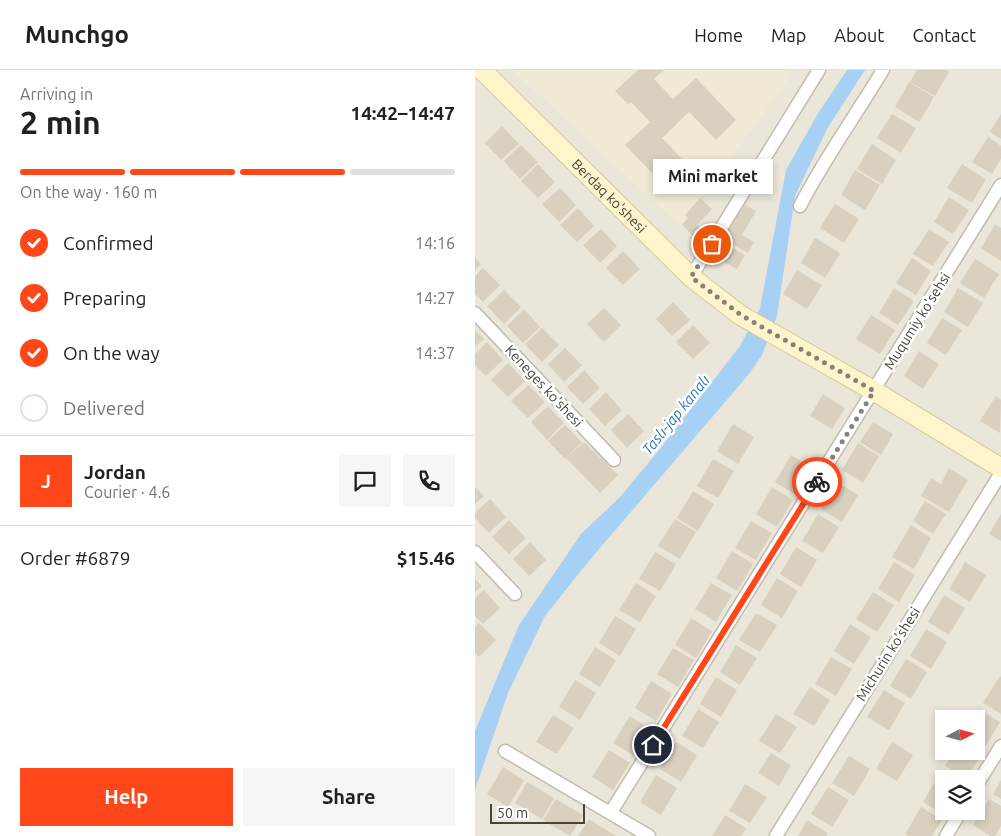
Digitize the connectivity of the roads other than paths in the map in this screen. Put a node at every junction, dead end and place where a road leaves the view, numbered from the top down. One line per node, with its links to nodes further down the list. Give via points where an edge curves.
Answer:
1 (482, 70): 6 (street, Berdaq ko'shesi)
2 (883, 70): 5 (street, via 816,174)
3 (813, 73): 6 (street)
4 (1001, 185): 8 (street, Muqumiy ko'sehsi)
5 (800, 206)
6 (691, 277): 8 (street, Berdaq ko'shesi, via 741,315)
7 (475, 312): 9 (street, Keneges ko'shesi)
8 (874, 391): 10 (street, Berdaq ko'shesi); 17 (street, Muqumiy ko'sehsi)
9 (614, 460)
10 (1001, 468)
11 (1001, 472): 20 (street, Michurin ko'shesi)
12 (475, 552): 13 (street)
13 (515, 594)
14 (1001, 746): 16 (street)
15 (505, 751): 17 (street)
16 (985, 772)
17 (611, 812): 19 (street)
18 (956, 820): 21 (street)
19 (649, 836)
20 (776, 836)
21 (946, 836)

